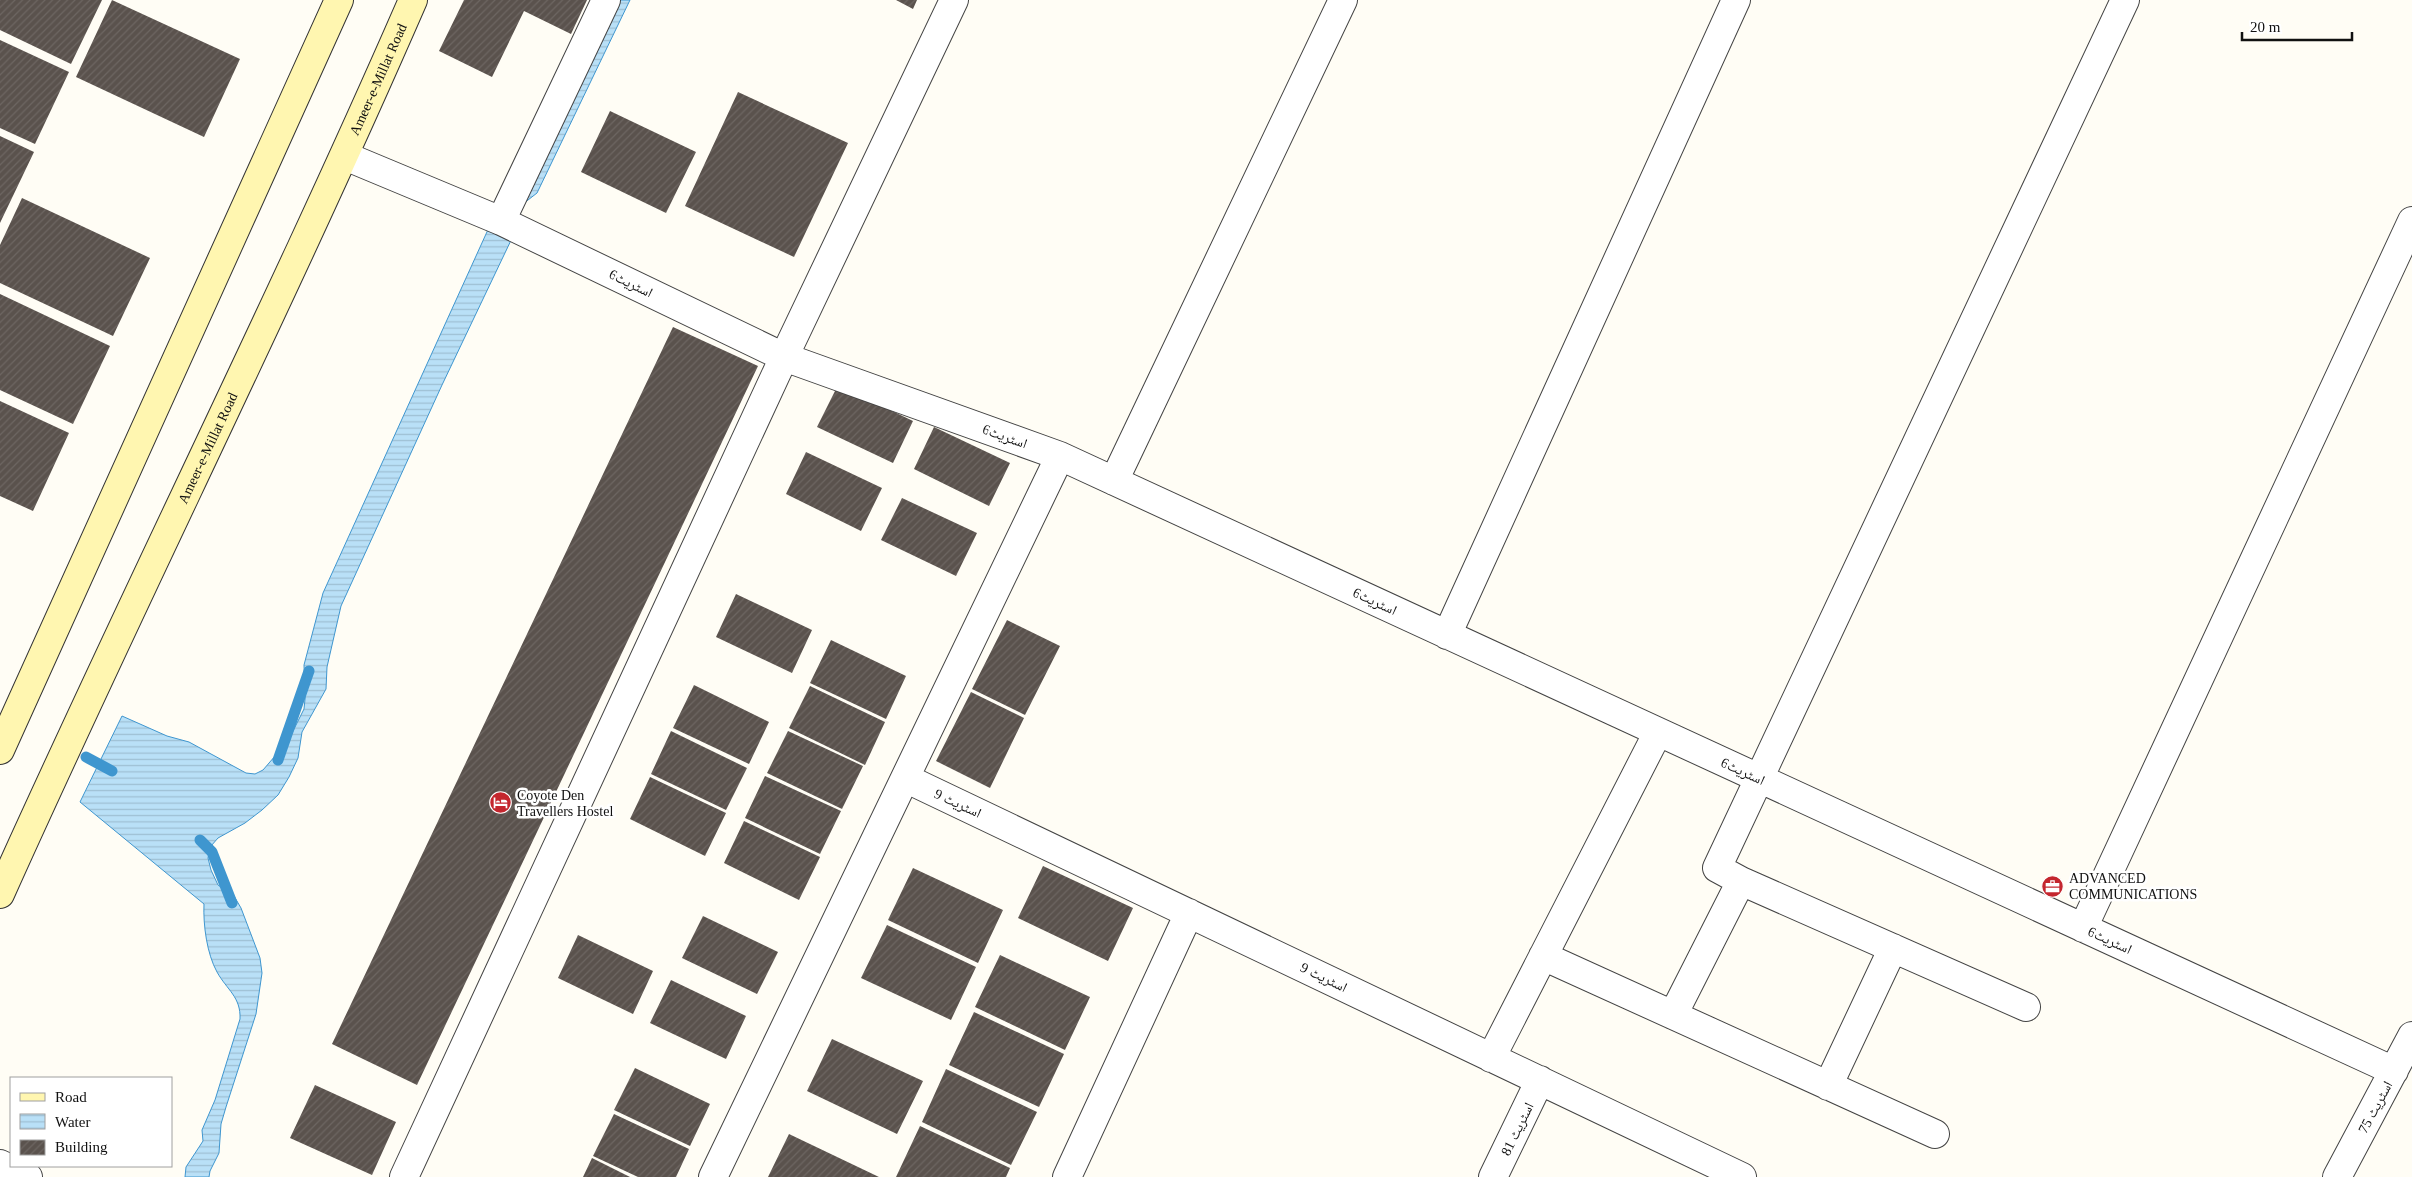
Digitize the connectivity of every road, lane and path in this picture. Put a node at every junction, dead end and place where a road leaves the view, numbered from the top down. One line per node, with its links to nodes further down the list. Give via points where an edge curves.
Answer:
1 (339, 0): 16 (main road)
2 (413, 0): 8 (main road, Ameer-e-Millat Road)
3 (606, 0): 9 (street)
4 (954, 0): 11 (street)
5 (1343, 0): 13 (street)
6 (1736, 0): 14 (street)
7 (2125, 0): 18 (street)
8 (345, 156): 9 (street, اسٹریٹ6); 20 (main road, Ameer-e-Millat Road, via 80,716)
9 (502, 221): 11 (street, اسٹریٹ6)
10 (2412, 221): 22 (street)
11 (784, 357): 12 (street, اسٹریٹ6); 35 (street)
12 (1060, 456): 13 (street, اسٹریٹ6); 17 (street)
13 (1114, 481): 14 (street, اسٹریٹ6)
14 (1447, 635): 15 (street, اسٹریٹ6)
15 (1658, 732): 18 (street, اسٹریٹ6); 24 (street)
16 (0, 750)
17 (905, 778): 21 (street, اسٹریٹ 9); 36 (street)
18 (1758, 778): 19 (street, via 1717,868); 22 (street, اسٹریٹ6)
19 (1741, 881): 23 (street); 26 (street)
20 (0, 894)
21 (1189, 913): 28 (street, اسٹریٹ 9); 37 (street)
22 (2083, 928): 29 (street, اسٹریٹ6)
23 (1893, 948): 25 (street); 31 (street)
24 (1543, 956): 26 (street); 28 (street)
25 (2026, 1007)
26 (1673, 1015): 31 (street)
27 (2412, 1036): 29 (street, اسٹریٹ 75)
28 (1492, 1058): 30 (street, اسٹریٹ 9)
29 (2394, 1071): 40 (street, اسٹریٹ 75)
30 (1540, 1080): 38 (street, اسٹریٹ 81); 39 (street, اسٹریٹ 9)
31 (1828, 1086): 32 (street)
32 (1935, 1134)
33 (0, 1164): 34 (street)
34 (28, 1177)
35 (404, 1177)
36 (713, 1177)
37 (1067, 1177)
38 (1494, 1177)
39 (1742, 1177)
40 (2337, 1177)

